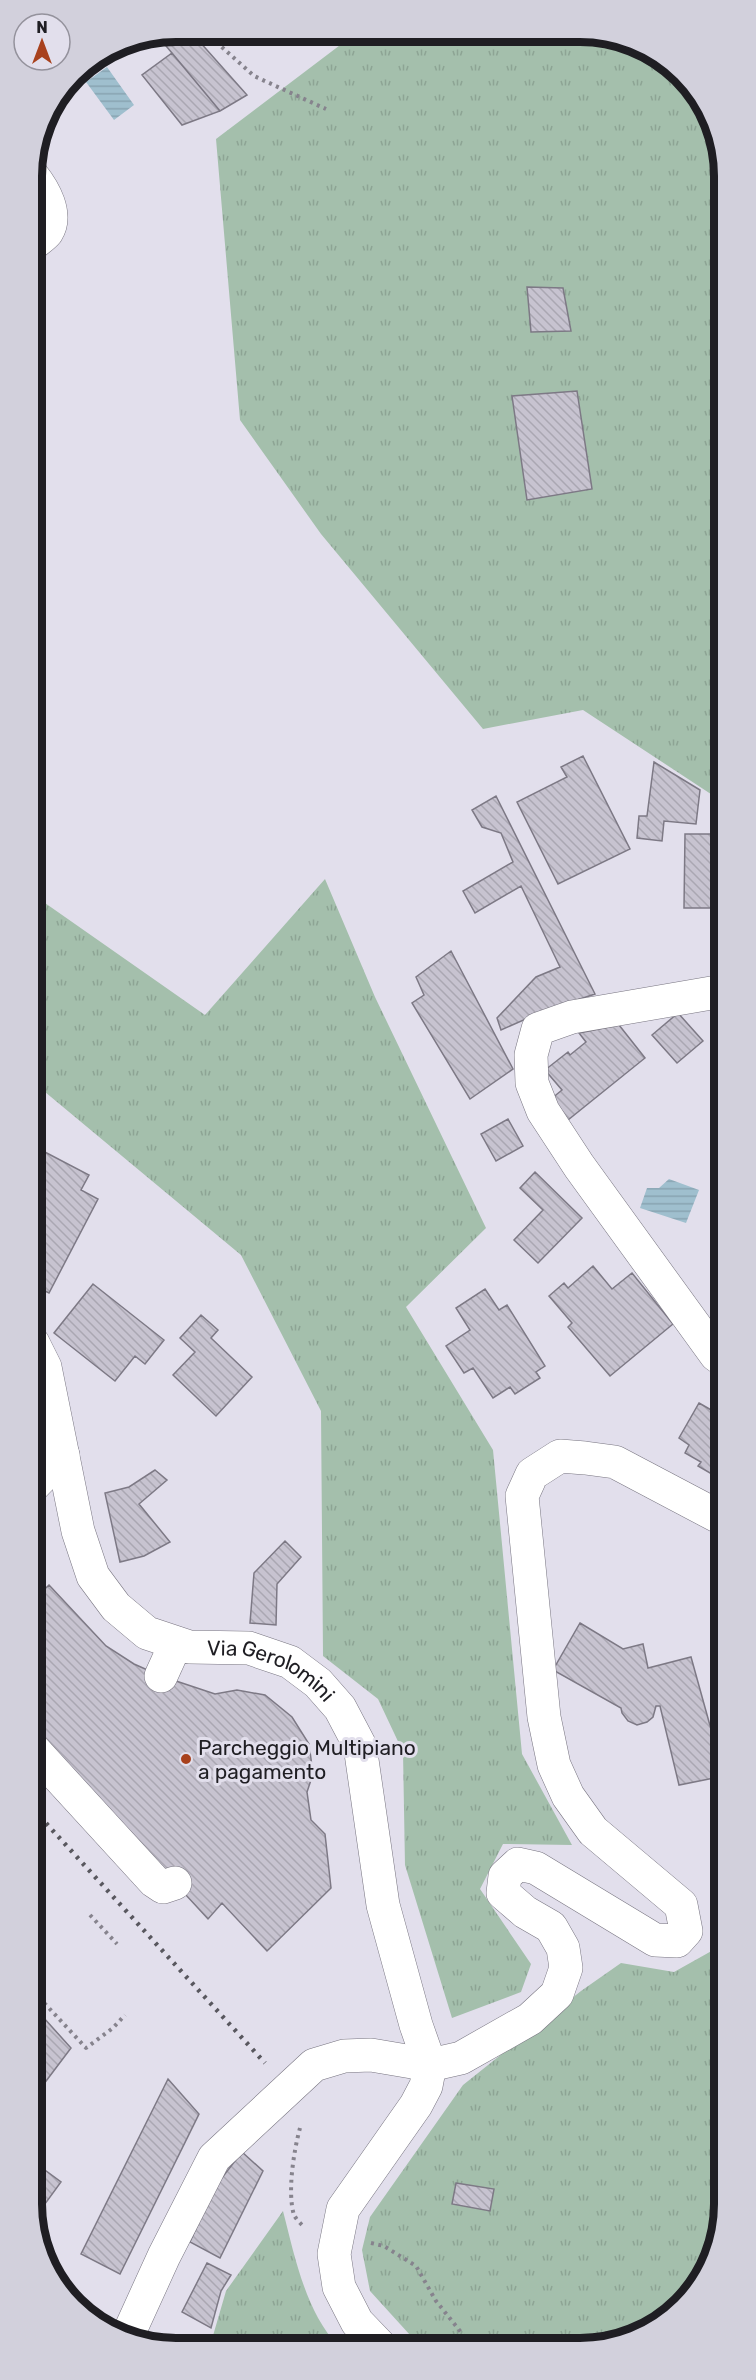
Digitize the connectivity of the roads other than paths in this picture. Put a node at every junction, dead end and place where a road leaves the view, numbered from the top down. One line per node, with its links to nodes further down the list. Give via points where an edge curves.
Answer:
1 (42, 190): 2 (street, via 52,212)
2 (42, 236)
3 (714, 993): 4 (street, via 572,1017 538,1029 531,1055 532,1083 543,1111)
4 (714, 1351)
5 (42, 1361): 6 (street, Via Gerolomini)
6 (63, 1455): 7 (street); 9 (street, Via Gerolomini, via 78,1531 93,1576 116,1607 147,1633)
7 (42, 1477)
8 (714, 1514): 13 (street, via 615,1462 560,1456 532,1474 522,1496 544,1717 554,1765 568,1796 593,1831 681,1905 686,1931 677,1941 655,1940 536,1868 518,1864 505,1876 503,1893 551,1927 564,1948 566,1968 556,1994 530,2019 489,2044 461,2058)
9 (176, 1643): 10 (street); 13 (street, Via Gerolomini, via 189,1647 249,1648 290,1662 318,1683 340,1708 360,1746 383,1905)
10 (161, 1676)
11 (42, 1759): 12 (street, via 154,1881 163,1887)
12 (175, 1883)
13 (430, 2064): 14 (street, via 371,2055 344,2056 314,2065 213,2158); 15 (street, via 426,2086 416,2105 343,2209 334,2254 339,2287 357,2322)
14 (130, 2330)
15 (372, 2338)

